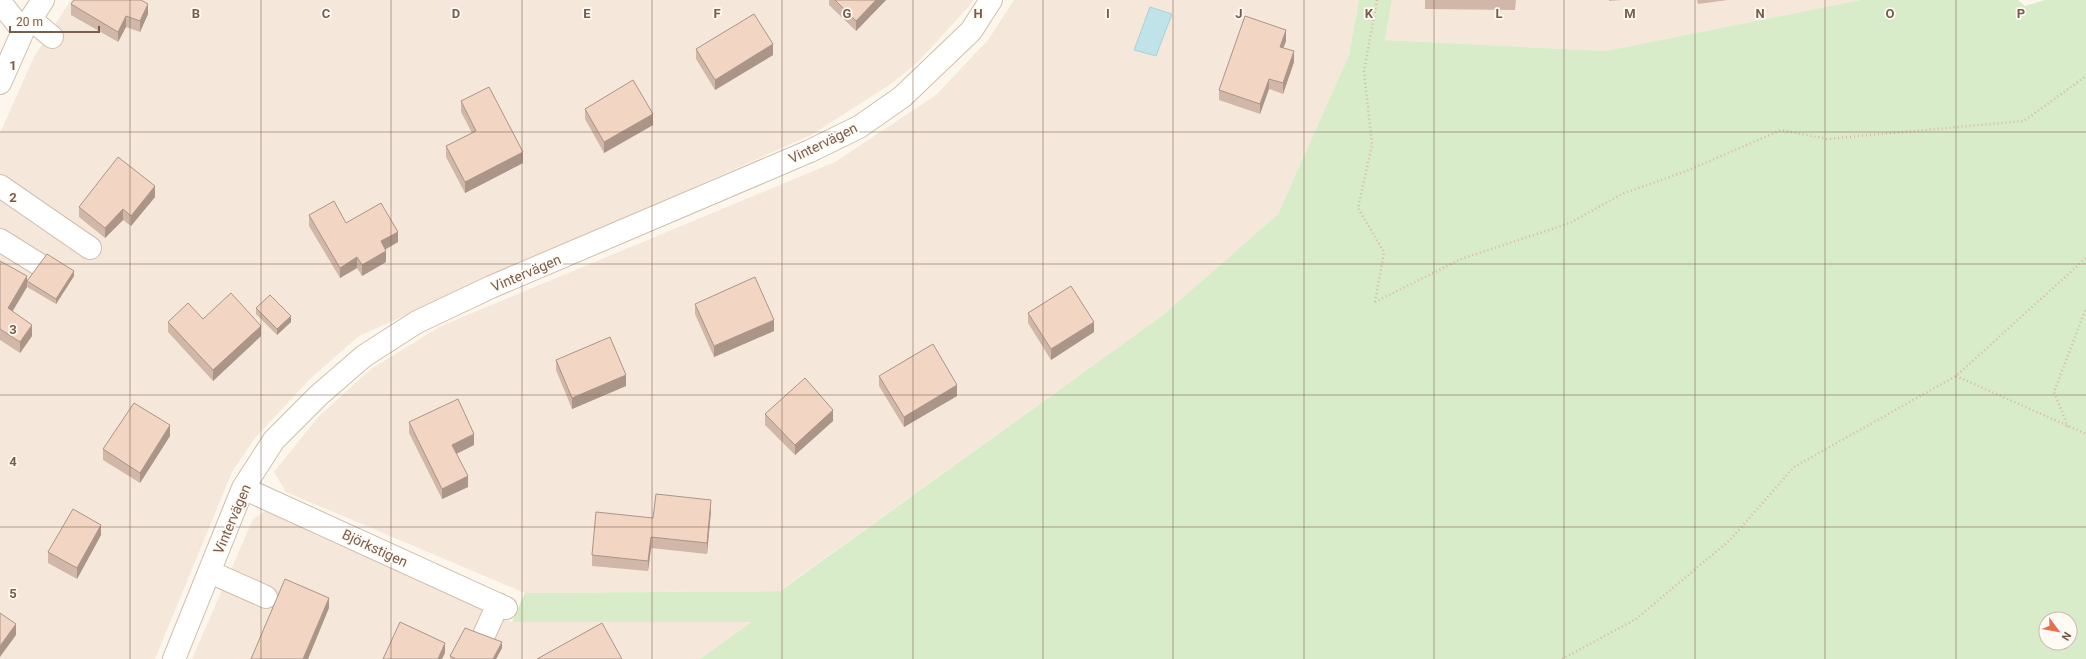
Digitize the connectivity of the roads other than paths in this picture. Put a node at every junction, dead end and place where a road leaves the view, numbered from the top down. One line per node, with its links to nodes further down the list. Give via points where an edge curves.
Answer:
1 (43, 0): 4 (street)
2 (991, 0): 11 (street, Vintervägen, via 971,31 902,97 859,127 810,151 491,287 416,322 364,356 320,395 274,440)
3 (0, 2): 4 (street)
4 (27, 25): 5 (street); 6 (street)
5 (52, 36)
6 (0, 84)
7 (0, 186): 9 (street)
8 (0, 240): 10 (street)
9 (90, 248)
10 (40, 265)
11 (243, 488): 12 (street, Vintervägen); 14 (street, Björkstigen, via 502,606)
12 (210, 572): 13 (street); 15 (street, Vintervägen)
13 (266, 597)
14 (484, 635)
15 (174, 659)

